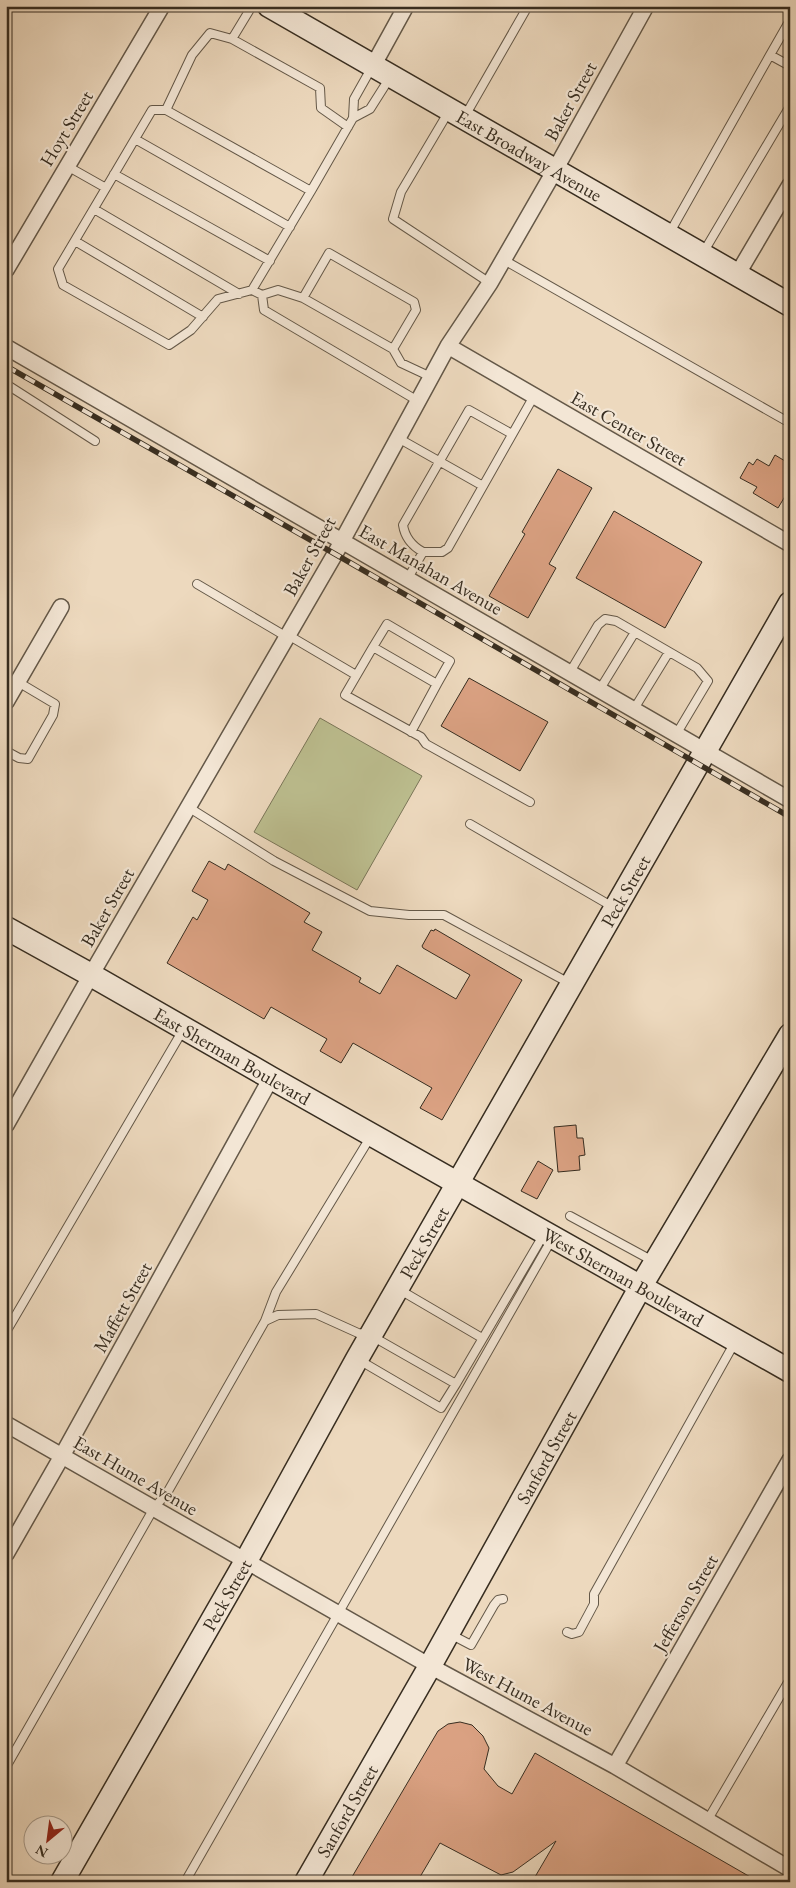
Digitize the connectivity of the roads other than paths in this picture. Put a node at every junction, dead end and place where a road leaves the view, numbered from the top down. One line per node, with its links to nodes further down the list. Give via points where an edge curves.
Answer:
1 (162, 6): 18 (street, Hoyt Street)
2 (252, 6): 8 (lane)
3 (406, 6): 11 (street)
4 (528, 6): 14 (lane)
5 (646, 6): 19 (street, Baker Street)
6 (278, 9): 11 (street, East Broadway Avenue)
7 (790, 20): 9 (lane)
8 (232, 39): 13 (lane, via 210,33 192,55); 16 (lane, via 320,88 322,108)
9 (770, 55): 10 (lane); 26 (lane)
10 (790, 66)
11 (382, 71): 14 (street, East Broadway Avenue); 15 (lane, via 354,99); 15 (lane, via 370,109)
12 (790, 106): 28 (lane)
13 (166, 110): 17 (lane, via 152,110); 23 (lane)
14 (457, 114): 19 (street, East Broadway Avenue); 33 (lane, via 401,192 394,219)
15 (353, 118): 16 (lane)
16 (348, 127): 23 (lane)
17 (135, 139): 20 (lane); 25 (lane)
18 (67, 166): 22 (lane); 31 (street, Hoyt Street)
19 (555, 170): 26 (street, East Broadway Avenue); 29 (street, Baker Street)
20 (114, 174): 22 (lane); 30 (lane)
21 (790, 185): 32 (street)
22 (106, 188): 24 (lane)
23 (311, 191): 25 (lane)
24 (94, 209): 27 (lane); 35 (lane)
25 (290, 228): 30 (lane)
26 (668, 236): 28 (street, East Broadway Avenue)
27 (75, 240): 39 (lane); 39 (lane, via 58,269 63,285 170,345 191,330)
28 (702, 255): 32 (street, East Broadway Avenue)
29 (504, 260): 33 (street, Baker Street); 47 (lane)
30 (270, 261): 34 (lane)
31 (6, 270)
32 (737, 275): 38 (street, East Broadway Avenue)
33 (490, 283): 40 (street, Baker Street)
34 (252, 290): 35 (lane); 36 (lane)
35 (239, 294): 39 (lane, via 218,299)
36 (262, 295): 37 (lane, via 278,290); 46 (lane, via 264,310)
37 (303, 298): 42 (lane); 42 (lane, via 329,253 414,302 416,310)
38 (790, 305)
39 (203, 316)
40 (448, 346): 43 (street, Baker Street); 45 (street, East Center Street)
41 (6, 347): 53 (street, East Manahan Avenue)
42 (393, 349): 43 (lane, via 401,363)
43 (431, 377): 46 (street, Baker Street)
44 (6, 384): 50 (lane)
45 (534, 396): 48 (lane); 54 (street, East Center Street)
46 (418, 401): 49 (street, Baker Street)
47 (790, 422)
48 (512, 434): 51 (lane, via 468,410); 52 (lane)
49 (398, 438): 51 (lane); 53 (street, Baker Street)
50 (95, 441)
51 (439, 461): 52 (lane); 55 (lane, via 403,525 404,535)
52 (483, 486): 55 (lane, via 448,548 442,552)
53 (341, 540): 56 (street, East Manahan Avenue); 61 (street, Baker Street)
54 (790, 544)
55 (423, 552): 56 (lane)
56 (408, 578): 64 (street, East Manahan Avenue)
57 (197, 584): 61 (lane)
58 (790, 603): 73 (street, Peck Street)
59 (61, 607): 66 (street)
60 (635, 632): 63 (lane); 64 (lane, via 606,619 598,625); 68 (lane)
61 (288, 636): 65 (lane); 77 (street, Baker Street)
62 (373, 647): 65 (lane); 67 (lane); 67 (lane, via 387,624 450,661)
63 (669, 652): 70 (lane); 72 (lane, via 697,668 708,681)
64 (570, 672): 68 (street, East Manahan Avenue)
65 (356, 675): 71 (lane, via 345,695)
66 (18, 682): 69 (street); 74 (lane, via 54,704 53,715 28,759)
67 (437, 684): 71 (lane)
68 (600, 689): 70 (street, East Manahan Avenue)
69 (6, 702)
70 (634, 709): 72 (street, East Manahan Avenue)
71 (411, 732): 76 (lane, via 426,744)
72 (677, 734): 73 (street, East Manahan Avenue)
73 (706, 750): 75 (street, East Manahan Avenue); 79 (street, Peck Street)
74 (6, 751)
75 (790, 800)
76 (530, 802)
77 (188, 807): 81 (street, Baker Street); 82 (lane, via 274,861 370,911 444,915)
78 (470, 824): 79 (lane)
79 (615, 908): 82 (street, Peck Street)
80 (6, 928): 81 (street, East Sherman Boulevard)
81 (91, 974): 83 (street, East Sherman Boulevard); 86 (street, Baker Street)
82 (571, 984): 88 (street, Peck Street)
83 (184, 1028): 85 (street, East Sherman Boulevard); 95 (lane)
84 (790, 1035): 91 (street, Sanford Street)
85 (271, 1078): 87 (street, East Sherman Boulevard); 103 (street, Maffett Street)
86 (6, 1125)
87 (372, 1134): 88 (street, East Sherman Boulevard); 94 (lane, via 276,1292)
88 (458, 1182): 90 (street, West Sherman Boulevard); 93 (street, Peck Street)
89 (570, 1216): 91 (lane)
90 (549, 1234): 92 (street, West Sherman Boulevard); 97 (lane); 109 (lane)
91 (655, 1262): 92 (street, Sanford Street)
92 (641, 1286): 98 (street, West Sherman Boulevard); 111 (street, Sanford Street)
93 (398, 1289): 96 (street, Peck Street); 97 (lane)
94 (266, 1321): 96 (lane, via 278,1315 316,1314); 105 (lane, via 167,1493)
95 (6, 1332)
96 (370, 1335): 99 (street, Peck Street); 101 (lane)
97 (482, 1338): 101 (lane)
98 (736, 1340): 100 (street, West Sherman Boulevard); 110 (lane, via 594,1594 594,1604 579,1632)
99 (357, 1359): 101 (lane, via 441,1408); 107 (street, Peck Street)
100 (790, 1370)
101 (456, 1384)
102 (6, 1424): 103 (street, East Hume Avenue)
103 (62, 1456): 105 (street, East Hume Avenue); 106 (street, Maffett Street)
104 (790, 1460): 114 (street, Jefferson Street)
105 (154, 1508): 107 (street, East Hume Avenue); 115 (lane)
106 (6, 1554)
107 (246, 1561): 109 (street, West Hume Avenue); 119 (street, Peck Street)
108 (503, 1598): 111 (lane, via 494,1605 471,1645)
109 (337, 1613): 112 (street, West Hume Avenue); 120 (lane)
110 (567, 1632)
111 (448, 1633): 112 (street, Sanford Street)
112 (430, 1666): 114 (street, West Hume Avenue); 121 (street, Sanford Street)
113 (790, 1679): 116 (lane)
114 (615, 1766): 116 (street, West Hume Avenue)
115 (6, 1767)
116 (707, 1821): 117 (street, West Hume Avenue)
117 (790, 1869)
118 (790, 1878): 122 (lane)
119 (62, 1882)
120 (185, 1882)
121 (306, 1882)
122 (788, 1882)

